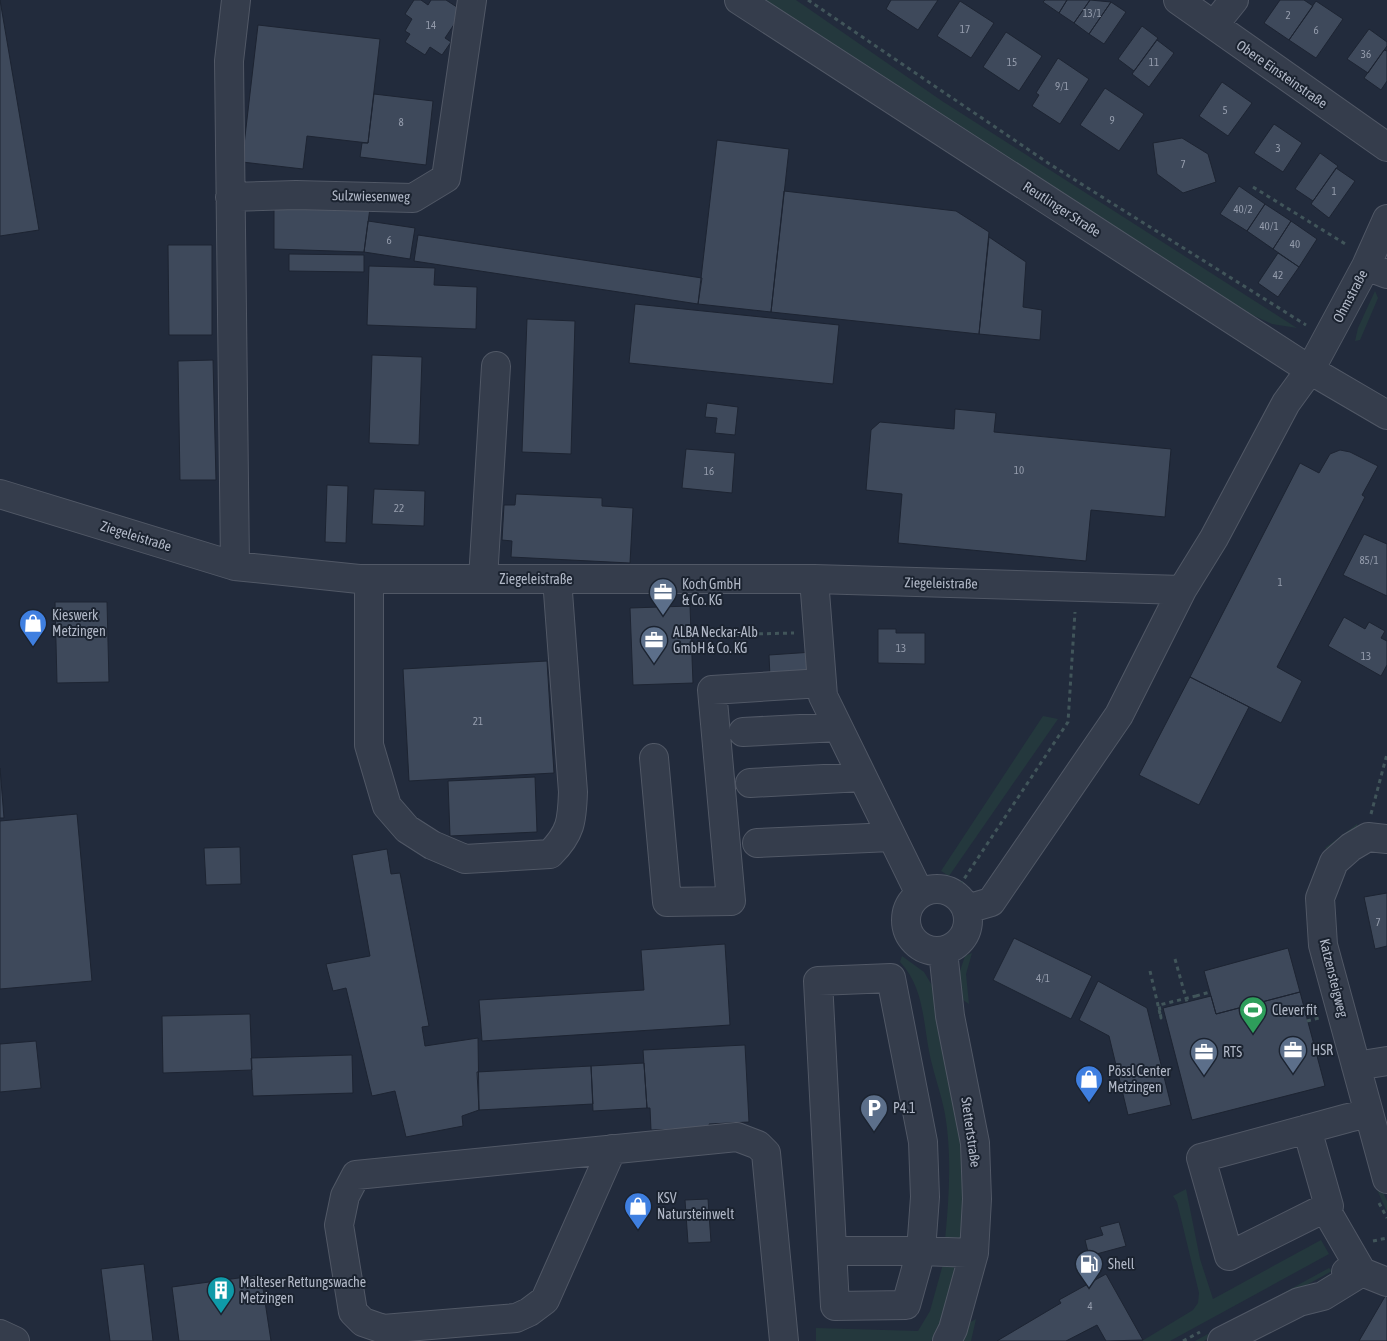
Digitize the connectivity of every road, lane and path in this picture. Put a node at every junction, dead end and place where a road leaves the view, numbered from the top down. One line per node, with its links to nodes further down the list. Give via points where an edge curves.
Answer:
1 (236, 0): 10 (street, via 229,61)
2 (472, 0): 10 (street, Sulzwiesenweg, via 446,178 413,198)
3 (739, 0): 15 (street, Reutlinger Straße)
4 (808, 0): 13 (path, via 1048,163)
5 (1178, 0): 7 (street, Obere Einsteinstraße)
6 (1234, 0): 7 (street)
7 (1214, 26): 8 (street, Obere Einsteinstraße)
8 (1387, 147)
9 (1253, 187): 12 (path)
10 (230, 197): 18 (street)
11 (1387, 220): 12 (street, Ohmstraße)
12 (1374, 266): 13 (street, Ohmstraße)
13 (1328, 338): 15 (street, Ohmstraße)
14 (496, 366): 20 (street)
15 (1310, 370): 16 (street, Reutlinger Straße); 24 (street, Ohmstraße, via 1286,403 1214,538)
16 (1387, 415)
17 (0, 494): 18 (street, Ziegeleistraße)
18 (235, 566): 19 (street, Ziegeleistraße)
19 (369, 579): 20 (street, Ziegeleistraße); 21 (street, via 369,745 387,806 407,829 432,845 465,859 550,854 563,841 572,821 573,792)
20 (483, 579): 21 (street, Ziegeleistraße)
21 (557, 579): 22 (street, Ziegeleistraße)
22 (814, 579): 23 (street, Ziegeleistraße); 25 (street)
23 (1080, 587): 24 (street, Ziegeleistraße); 38 (path, via 1068,722)
24 (1182, 590): 38 (street, Ohmstraße, via 1119,715 991,902)
25 (818, 632): 26 (path); 27 (street)
26 (711, 634)
27 (822, 683): 28 (street, via 823,696); 31 (street, via 712,690 731,901 666,902)
28 (838, 727): 29 (street); 32 (street)
29 (743, 732)
30 (1387, 754): 35 (path, via 1371,815)
31 (654, 758)
32 (862, 777): 33 (street); 34 (street)
33 (750, 783)
34 (891, 837): 36 (street); 37 (street)
35 (1378, 838): 45 (street, Katzensteigweg, via 1351,847 1334,862 1320,898 1323,945)
36 (757, 843)
37 (920, 894): 38 (street, via 944,890); 39 (street, via 906,914 906,926 920,946)
38 (960, 902): 39 (street, via 968,927 963,938)
39 (943, 951): 53 (street, Stettertstraße, via 950,1016 975,1143 977,1199)
40 (1175, 959): 43 (path)
41 (1150, 971): 43 (path, via 1161,1018 1159,1005)
42 (1210, 992): 43 (path)
43 (1186, 1000)
44 (1387, 1061): 45 (street)
45 (1356, 1066): 46 (street, Katzensteigweg)
46 (1369, 1113): 47 (street); 49 (street, Katzensteigweg)
47 (1307, 1129): 50 (street, via 1329,1206); 50 (street, via 1201,1158 1230,1256)
48 (612, 1149): 48 (street, via 356,1175 345,1196 339,1225 353,1312 363,1322 384,1329 516,1318 529,1312 545,1300); 58 (street, via 737,1137 758,1145 766,1153)
49 (1387, 1179)
50 (1319, 1211): 54 (street)
51 (833, 1250): 52 (street); 52 (street, via 835,1306 906,1305); 52 (street, via 818,981 891,978 924,1142)
52 (922, 1251): 53 (street)
53 (974, 1253): 59 (street, Stettertstraße)
54 (1355, 1272): 55 (street); 60 (street, via 1323,1296 1299,1302)
55 (1387, 1282)
56 (0, 1334): 57 (street)
57 (15, 1341)
58 (784, 1341)
59 (947, 1341)
60 (1222, 1341)

